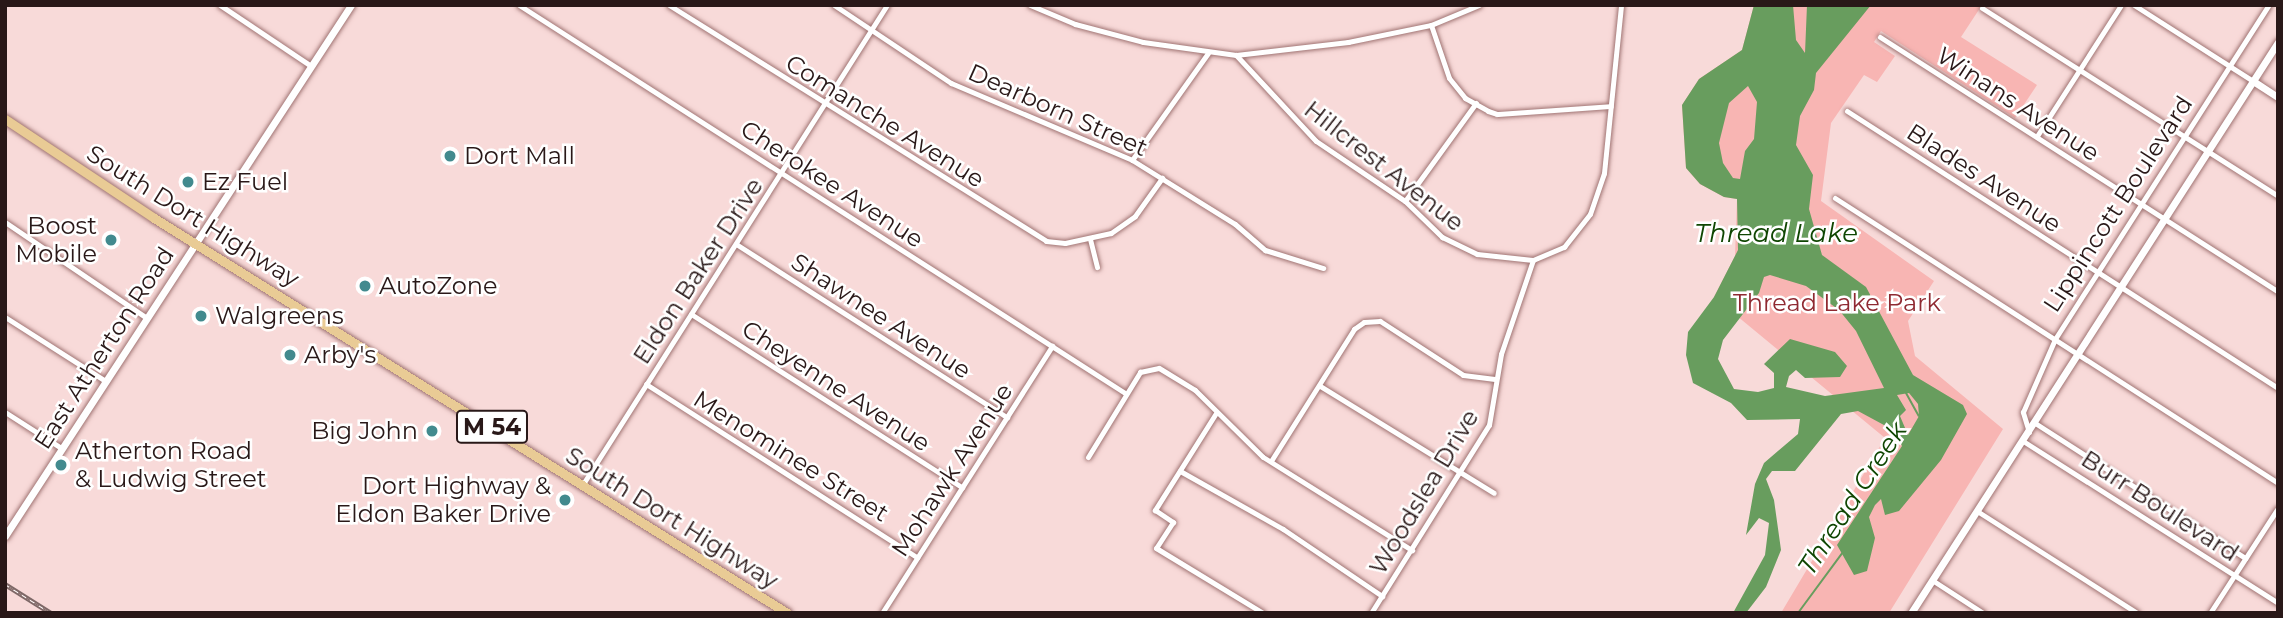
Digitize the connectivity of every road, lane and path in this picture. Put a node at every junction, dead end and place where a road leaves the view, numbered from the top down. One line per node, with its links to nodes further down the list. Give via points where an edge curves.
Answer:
1 (220, 5): 20 (street)
2 (351, 5): 20 (street, East Atherton Road)
3 (519, 5): 34 (street, Cherokee Avenue)
4 (669, 5): 26 (street, Comanche Avenue)
5 (834, 5): 15 (street, Dearborn Street)
6 (887, 5): 15 (street, Eldon Baker Drive)
7 (1030, 5): 18 (street, via 1112,34)
8 (1479, 5): 14 (street)
9 (1621, 5): 27 (street)
10 (2121, 5): 22 (street)
11 (2134, 5): 21 (street)
12 (2269, 5): 21 (street, Lippincott Boulevard)
13 (1982, 8): 22 (street)
14 (1431, 25): 19 (street, via 1348,42); 25 (street, via 1449,78 1465,98)
15 (872, 29): 26 (street, Eldon Baker Drive); 33 (street, Dearborn Street, via 985,100)
16 (1880, 37): 30 (street, Winans Avenue)
17 (2278, 42): 23 (street, Lippincott Boulevard)
18 (1208, 53): 19 (street); 33 (street)
19 (1236, 55): 38 (street, Hillcrest Avenue, via 1316,141)
20 (311, 66): 43 (street, East Atherton Road)
21 (2230, 67): 23 (street); 31 (street, Lippincott Boulevard)
22 (2080, 68): 30 (street); 31 (street)
23 (2253, 81): 24 (street); 32 (street, Lippincott Boulevard)
24 (2278, 97)
25 (1476, 103): 27 (street, via 1497,114); 38 (street)
26 (825, 104): 34 (street, Eldon Baker Drive); 42 (street, Comanche Avenue, via 1030,234 1065,243)
27 (1611, 106): 45 (street, via 1604,173 1590,214 1564,247)
28 (1847, 111): 48 (street, Blades Avenue)
29 (5, 119): 43 (main road, South Dort Highway / M 54)
30 (2037, 136): 39 (street, Winans Avenue)
31 (2185, 136): 32 (street); 39 (street, Lippincott Boulevard)
32 (2208, 151): 36 (street); 40 (street, Lippincott Boulevard)
33 (1132, 160): 35 (street, Dearborn Street)
34 (782, 173): 44 (street, Eldon Baker Drive); 55 (street, Cherokee Avenue)
35 (1163, 178): 42 (street, Comanche Avenue, via 1135,216 1111,233); 47 (street, Dearborn Street, via 1235,224 1265,250)
36 (2278, 197)
37 (1835, 198): 54 (street)
38 (1405, 201): 45 (street, Hillcrest Avenue, via 1442,237 1461,248 1501,260)
39 (2142, 205): 40 (street, Winans Avenue); 48 (street, Lippincott Boulevard)
40 (2165, 219): 49 (street, Lippincott Boulevard); 50 (street, Winans Avenue)
41 (5, 222): 53 (street)
42 (1090, 239): 46 (street)
43 (197, 241): 53 (street, East Atherton Road); 75 (main road, South Dort Highway / M 54)
44 (736, 244): 51 (street, Eldon Baker Drive); 65 (street, Shawnee Avenue)
45 (1533, 260): 57 (street, Woodslea Drive)
46 (1097, 267)
47 (1323, 268)
48 (2098, 272): 49 (street, Blades Avenue); 54 (street, Lippincott Boulevard)
49 (2122, 287): 56 (street, Lippincott Boulevard); 61 (street, Blades Avenue)
50 (2278, 292)
51 (691, 314): 59 (street, Eldon Baker Drive); 76 (street, Cheyenne Avenue)
52 (5, 317): 58 (street)
53 (147, 318): 58 (street, East Atherton Road)
54 (2055, 339): 56 (street); 67 (street, Lippincott Boulevard, via 2023,412)
55 (1052, 346): 62 (street, Cherokee Avenue); 65 (street, Mohawk Avenue)
56 (2080, 355): 66 (street, Lippincott Boulevard); 74 (street)
57 (1495, 379): 60 (street, via 1464,375 1380,321 1358,324); 73 (street, Woodslea Drive, via 1489,425)
58 (104, 380): 69 (street, East Atherton Road)
59 (646, 384): 75 (street, Eldon Baker Drive); 82 (street, Menominee Street)
60 (1320, 386): 71 (street); 73 (street)
61 (2278, 387)
62 (1125, 393): 64 (street, via 1140,372 1159,368 1195,390); 70 (street)
63 (5, 412): 69 (street)
64 (1216, 412): 71 (street, via 1238,437); 72 (street)
65 (1007, 417): 76 (street, Mohawk Avenue)
66 (2035, 423): 67 (street, Lippincott Boulevard); 83 (street, Burr Boulevard)
67 (2029, 432): 68 (street, Lippincott Boulevard)
68 (2023, 441): 79 (street, Lippincott Boulevard); 84 (street, Burr Boulevard)
69 (61, 448): 80 (street, East Atherton Road)
70 (1088, 457)
71 (1271, 461): 81 (street)
72 (1180, 471): 86 (street, via 1283,529); 90 (street, via 1155,510 1173,522 1156,548)
73 (1460, 474): 77 (street); 81 (street, Woodslea Drive)
74 (2278, 484)
75 (583, 485): 88 (main road, South Dort Highway / M 54)
76 (962, 487): 82 (street, Mohawk Avenue)
77 (1494, 493)
78 (2278, 508): 83 (street)
79 (1977, 511): 85 (street, Lippincott Boulevard); 94 (street)
80 (5, 536)
81 (1412, 550): 86 (street, Woodslea Drive)
82 (917, 557): 89 (street, Mohawk Avenue)
83 (2245, 558): 84 (street)
84 (2234, 575): 87 (street, Burr Boulevard); 95 (street)
85 (1932, 580): 92 (street, Lippincott Boulevard); 93 (street)
86 (1382, 596): 91 (street, Woodslea Drive)
87 (2278, 603)
88 (787, 613)
89 (881, 613)
90 (1263, 613)
91 (1371, 613)
92 (1911, 613)
93 (1983, 613)
94 (2137, 613)
95 (2210, 613)

